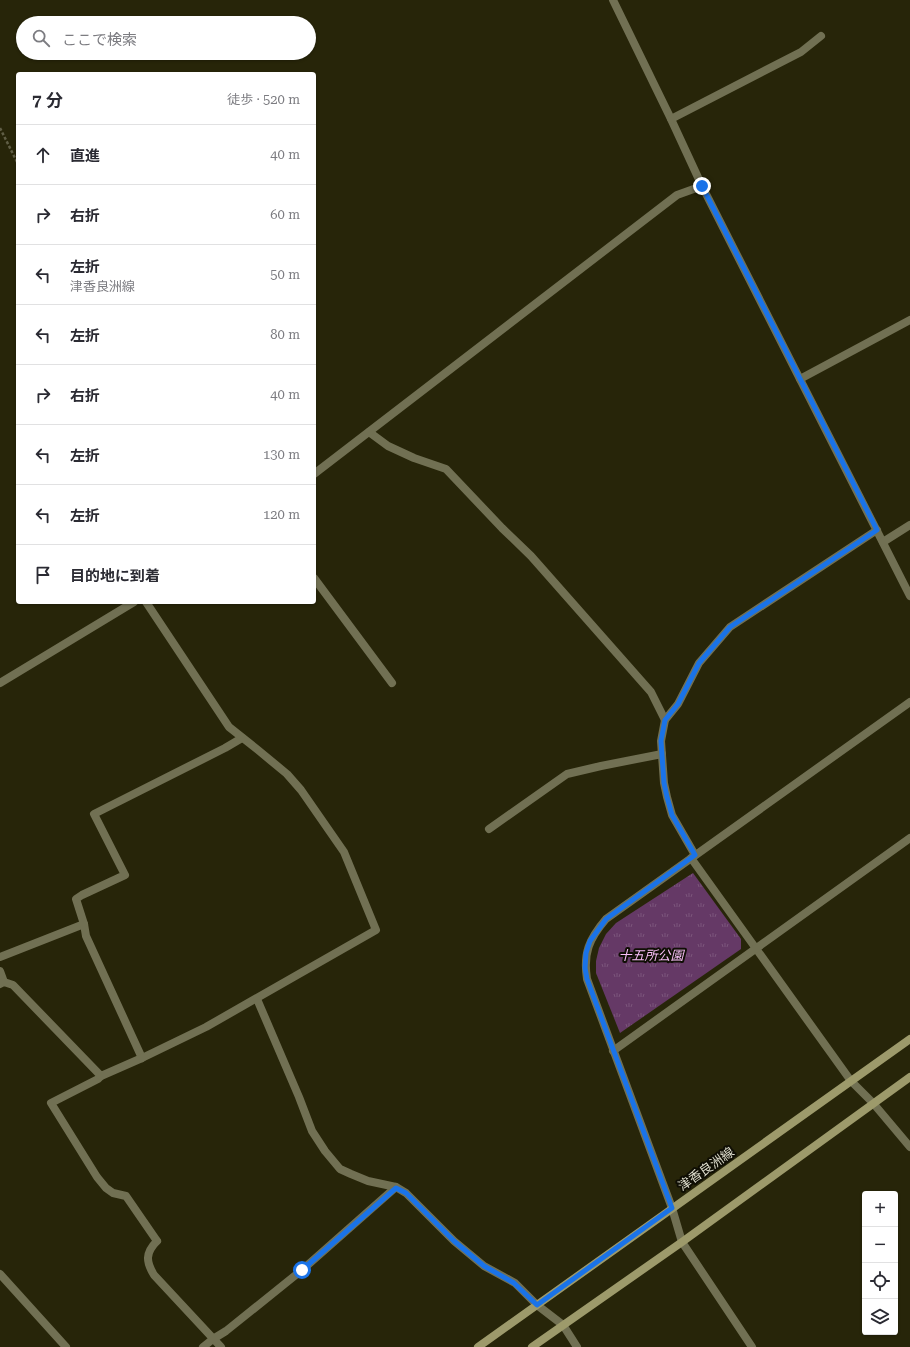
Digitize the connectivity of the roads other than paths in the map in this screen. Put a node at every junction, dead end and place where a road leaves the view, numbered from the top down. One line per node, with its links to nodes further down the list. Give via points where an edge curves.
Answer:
1 (613, 0): 3 (street)
2 (821, 36): 3 (street, via 802,52)
3 (671, 119): 4 (street)
4 (702, 186): 6 (street); 7 (street, via 677,195)
5 (910, 320): 6 (street)
6 (800, 379): 10 (street)
7 (369, 432): 8 (street); 19 (street, via 388,446 446,469 531,556 640,680 650,692)
8 (316, 472)
9 (910, 525): 11 (street)
10 (877, 530): 11 (street); 19 (street, via 730,627 699,663 678,704)
11 (883, 542): 13 (street)
12 (316, 581): 17 (street)
13 (910, 596)
14 (131, 604): 16 (street)
15 (147, 604): 20 (street, via 229,727)
16 (0, 683)
17 (392, 683)
18 (910, 702): 24 (street)
19 (665, 720): 21 (street, via 661,741)
20 (242, 738): 25 (street, via 94,814 125,875 76,899); 30 (street, via 287,774 327,827 344,852 376,930)
21 (662, 754): 22 (street, via 567,774); 24 (street, via 664,783 672,815)
22 (489, 829)
23 (910, 838): 26 (street)
24 (693, 856): 26 (street); 32 (street, via 606,919 590,941 586,953 587,979)
25 (84, 924): 27 (street); 33 (street, via 86,936)
26 (755, 947): 32 (street); 36 (street)
27 (0, 957)
28 (0, 971): 29 (street)
29 (2, 983): 34 (street, via 13,985)
30 (257, 999): 33 (street, via 206,1028); 39 (street, via 312,1131 325,1151 340,1168 351,1174)
31 (910, 1039): 36 (main road, 津香良洲線)
32 (613, 1051): 40 (street)
33 (142, 1058): 34 (street)
34 (101, 1076): 45 (street, via 51,1103 96,1177 113,1193 126,1196 157,1241 148,1254 148,1265 154,1275)
35 (910, 1077): 37 (main road)
36 (851, 1081): 37 (street); 40 (main road, 津香良洲線)
37 (873, 1103): 38 (street); 41 (main road)
38 (910, 1147)
39 (396, 1188): 43 (street, via 406,1193 454,1241 484,1266 514,1283); 45 (street, via 302,1270)
40 (672, 1208): 41 (street); 43 (main road, 津香良洲線)
41 (682, 1242): 44 (main road); 52 (street)
42 (0, 1274): 46 (street)
43 (537, 1305): 44 (street); 49 (main road, 津香良洲線)
44 (563, 1325): 50 (main road); 51 (street)
45 (213, 1338): 47 (street); 48 (street)
46 (66, 1347)
47 (203, 1347)
48 (221, 1347)
49 (478, 1347)
50 (532, 1347)
51 (577, 1347)
52 (752, 1347)

